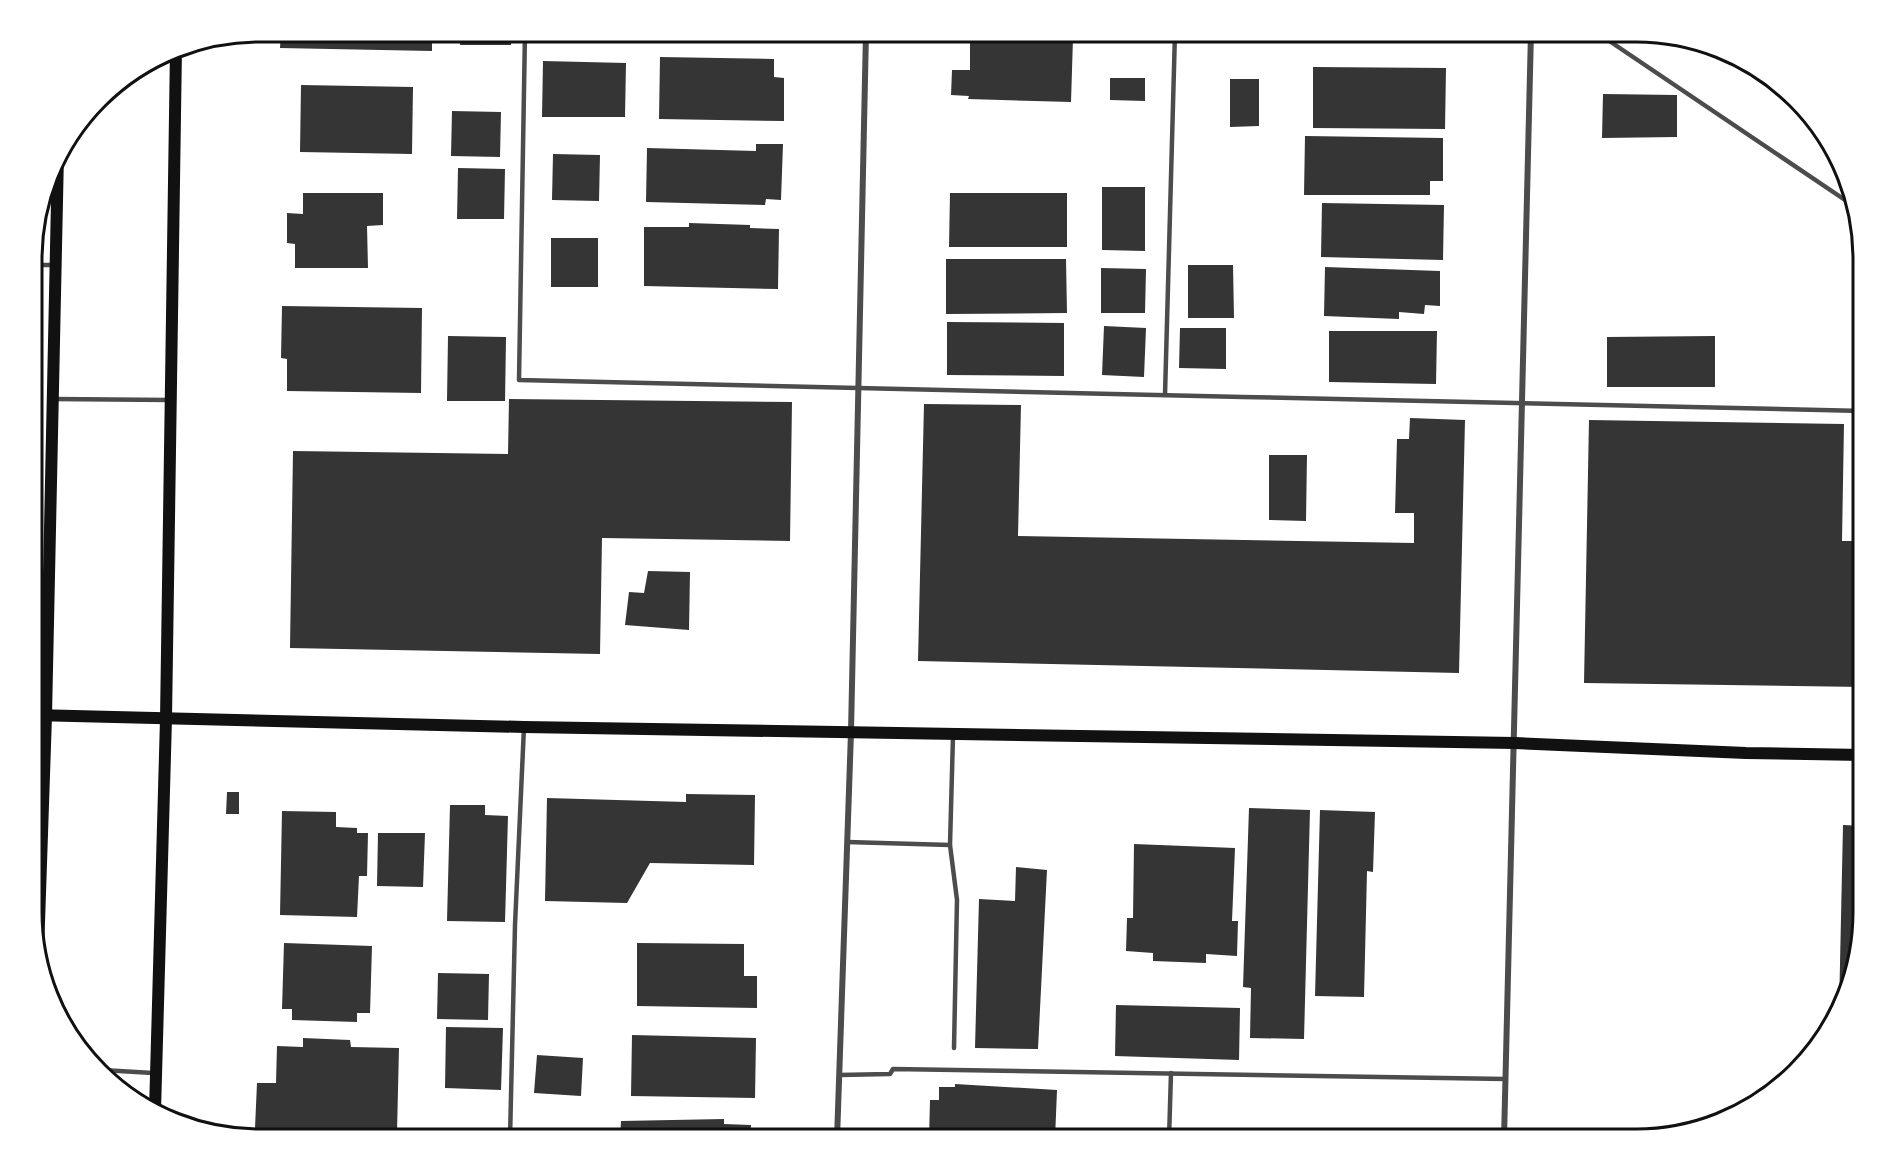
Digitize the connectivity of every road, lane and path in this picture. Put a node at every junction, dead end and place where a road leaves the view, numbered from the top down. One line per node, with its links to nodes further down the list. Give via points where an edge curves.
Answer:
1 (525, 42): 11 (lane, via 519,380)
2 (867, 42): 11 (street)
3 (1175, 42): 12 (lane)
4 (1531, 42): 15 (street)
5 (1611, 42): 8 (lane)
6 (177, 59): 14 (main road)
7 (58, 180): 10 (main road)
8 (1845, 200)
9 (42, 265): 10 (lane)
10 (56, 265): 13 (main road)
11 (859, 390): 12 (lane); 21 (street)
12 (1165, 395): 15 (lane)
13 (53, 399): 14 (lane); 17 (main road)
14 (171, 400): 19 (main road)
15 (1523, 402): 16 (lane); 23 (street)
16 (1853, 411)
17 (42, 667)
18 (42, 716): 19 (main road)
19 (166, 718): 20 (main road); 29 (main road)
20 (524, 727): 21 (main road); 34 (lane)
21 (851, 732): 22 (main road); 25 (street)
22 (953, 734): 23 (main road); 26 (lane)
23 (1515, 743): 24 (main road); 32 (street)
24 (1853, 755)
25 (847, 842): 26 (lane); 31 (street)
26 (950, 845): 27 (lane, via 957,900)
27 (954, 1048)
28 (112, 1071): 29 (lane)
29 (156, 1073): 33 (main road)
30 (1171, 1073): 31 (lane, via 893,1069 890,1074); 32 (lane); 36 (lane)
31 (839, 1075): 35 (street)
32 (1506, 1078): 37 (street)
33 (155, 1102)
34 (510, 1129)
35 (837, 1129)
36 (1169, 1129)
37 (1504, 1129)

